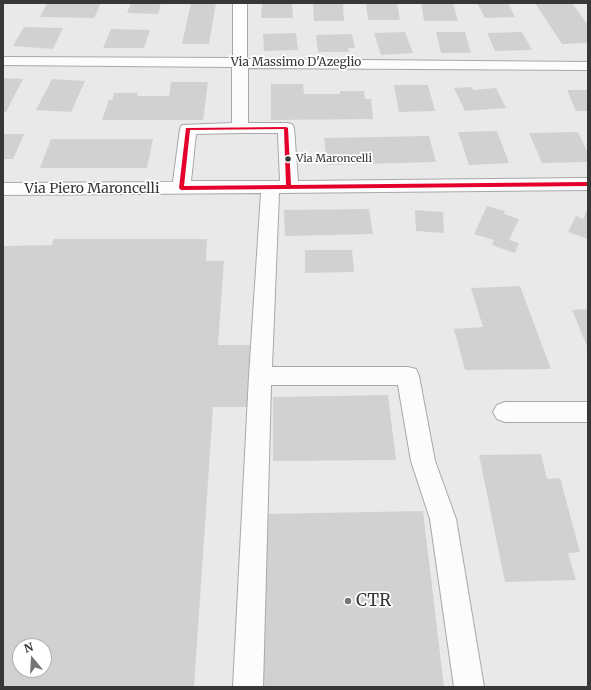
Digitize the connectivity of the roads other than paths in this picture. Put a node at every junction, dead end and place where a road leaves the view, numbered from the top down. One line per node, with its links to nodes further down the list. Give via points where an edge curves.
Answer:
1 (240, 3): 3 (street)
2 (3, 61): 3 (street, Via Massimo D'Azeglio)
3 (240, 63): 4 (street, Via Massimo D'Azeglio); 5 (street)
4 (588, 66)
5 (240, 128): 7 (street, via 286,128); 8 (street, via 188,129)
6 (588, 184): 7 (street, Via Piero Maroncelli)
7 (279, 187): 8 (street, Via Piero Maroncelli); 10 (street)
8 (181, 188): 9 (street, Via Piero Maroncelli)
9 (3, 189)
10 (260, 376): 13 (street); 14 (street, via 408,376 423,461 443,518)
11 (505, 412): 12 (street)
12 (588, 412)
13 (248, 687)
14 (469, 687)

